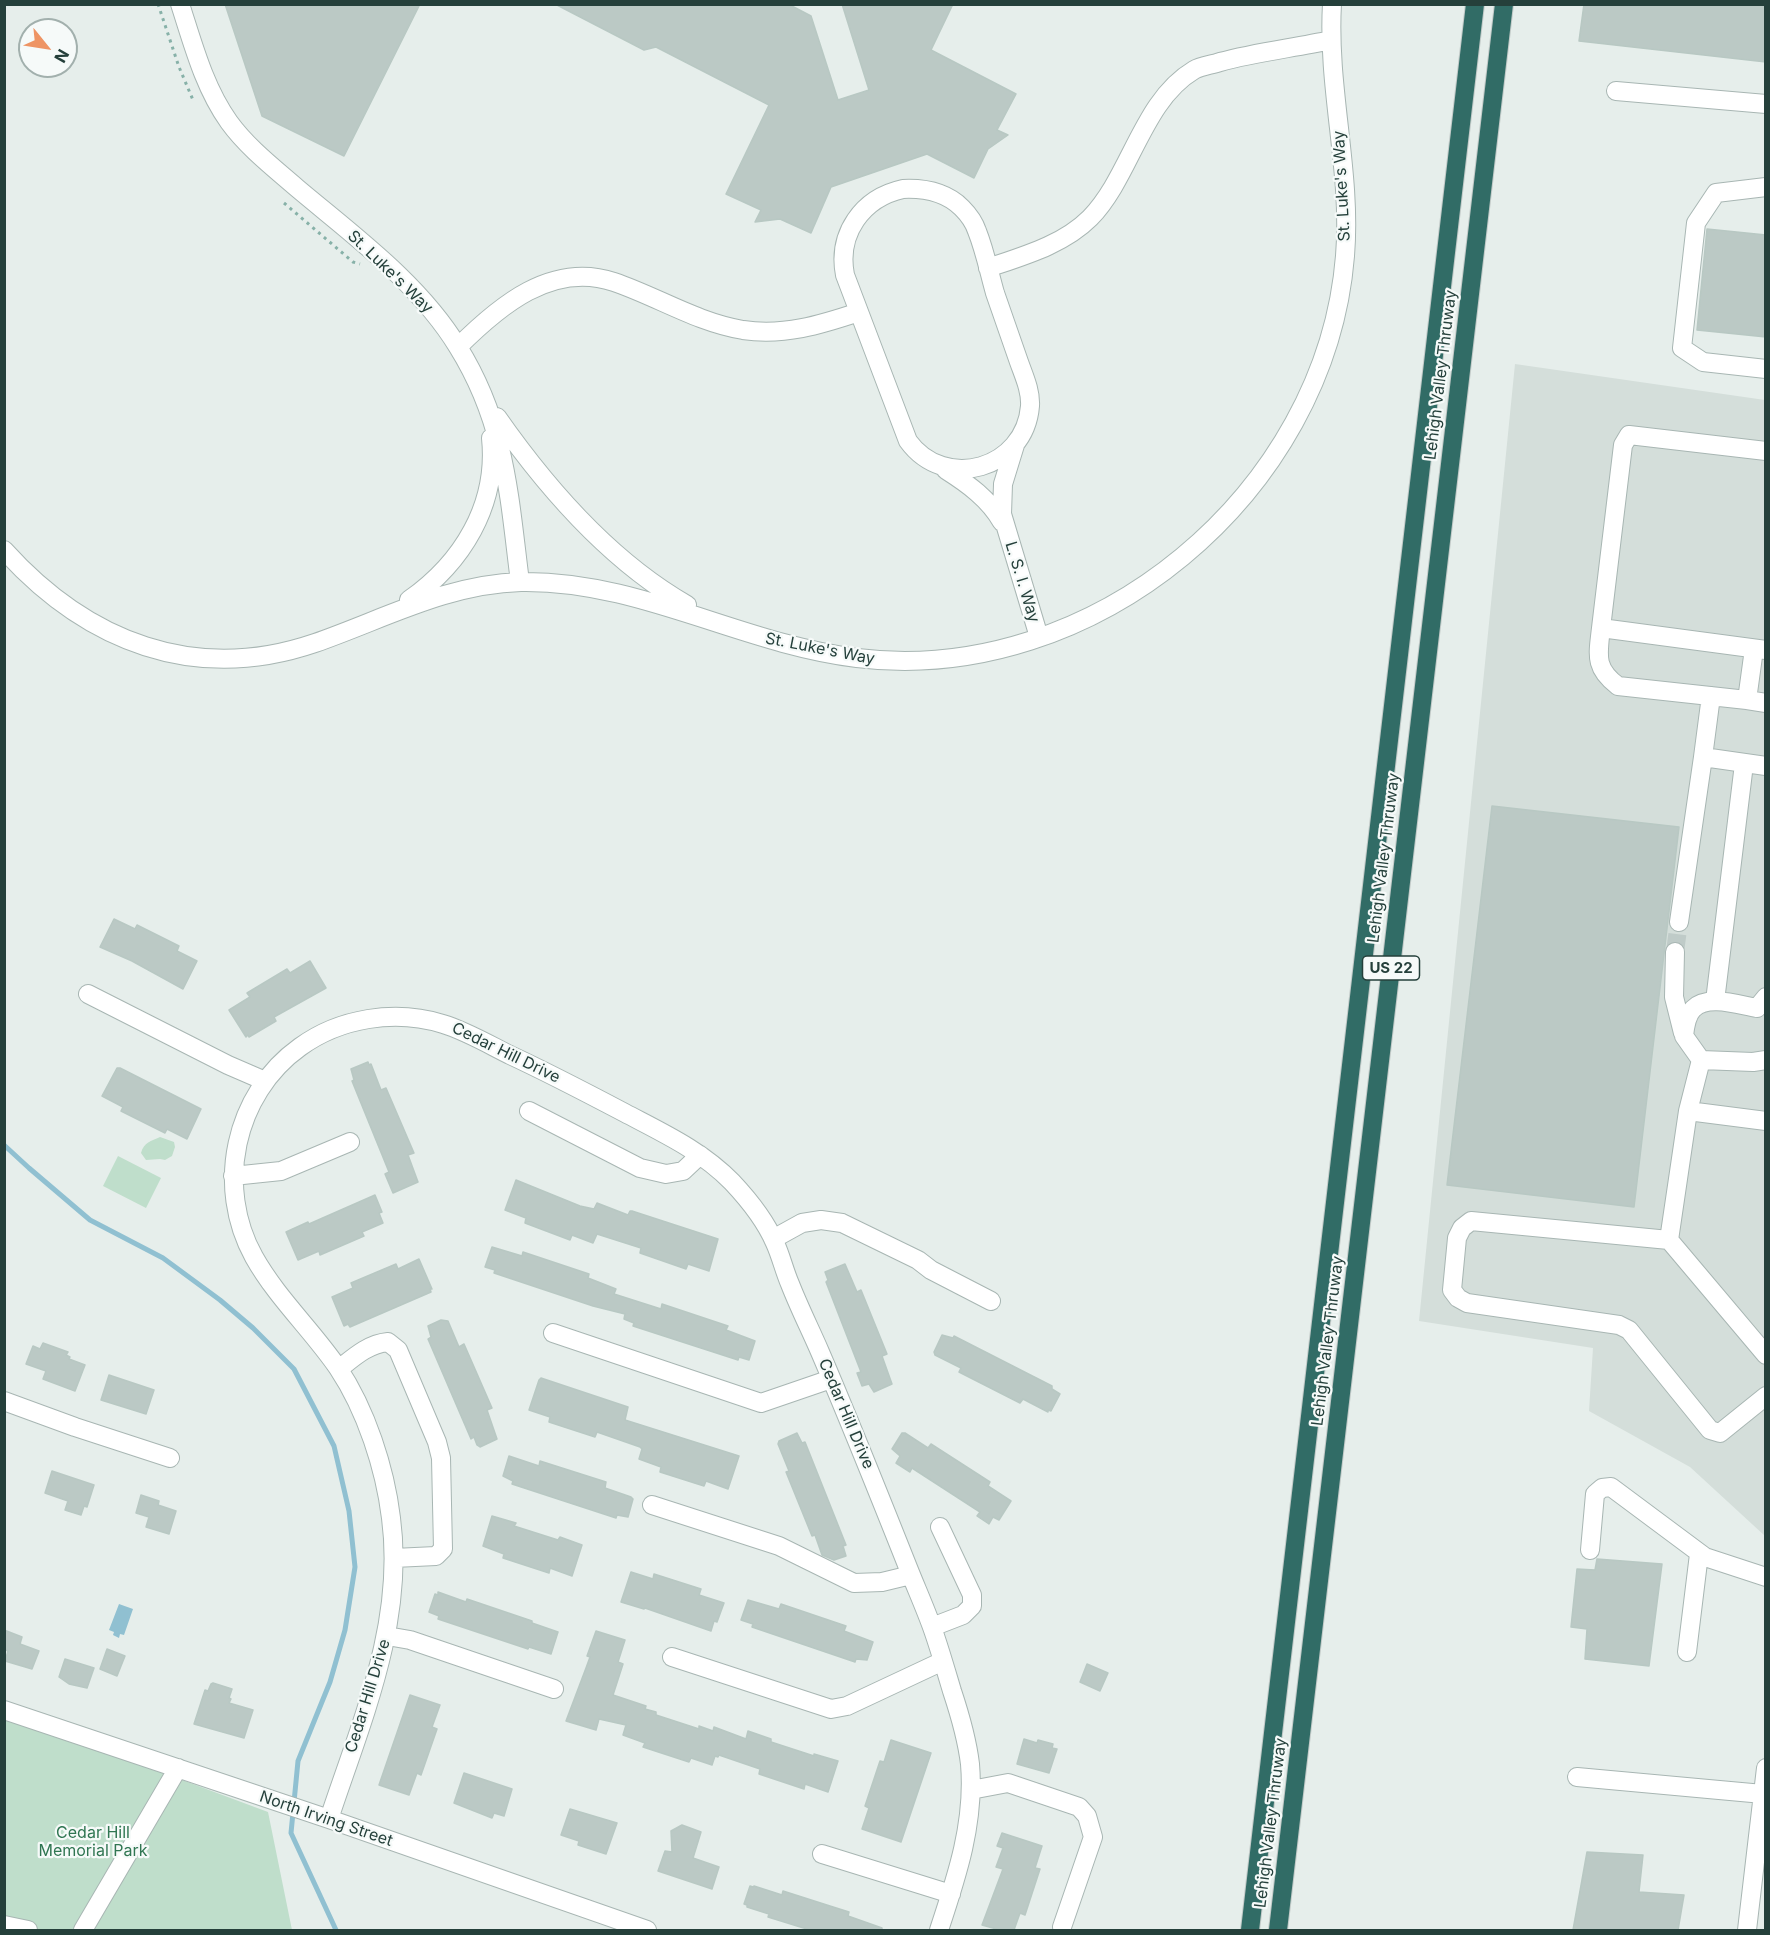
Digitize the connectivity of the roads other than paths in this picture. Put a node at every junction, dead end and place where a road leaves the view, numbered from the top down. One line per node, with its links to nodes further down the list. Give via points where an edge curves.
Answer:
1 (180, 4): 11 (street, St. Luke's Way, via 210,91 234,129 411,288)
2 (1332, 4): 5 (street, St. Luke's Way)
3 (1475, 4): 84 (highway, Lehigh Valley Thruway / US 22)
4 (1504, 4): 85 (highway, Lehigh Valley Thruway / US 22)
5 (1331, 40): 9 (street, via 1241,56 1196,69 1176,82 1137,141 1119,179 1088,219 1037,251); 23 (street, St. Luke's Way, via 1346,200 1345,258 1332,328 1309,393 1264,471 1207,536 1152,581 1096,614)
6 (1616, 91): 7 (street)
7 (1766, 104)
8 (1766, 187): 12 (street, via 1716,194 1696,223 1682,348 1703,362)
9 (988, 268): 10 (street, via 976,227 959,206 926,189 893,192 868,206 853,223 846,240 844,269); 14 (street, via 1028,390 1028,417)
10 (859, 312): 11 (street, via 793,331 742,330 703,320 615,282 575,276 552,280 526,293 490,317); 16 (street, via 906,437 916,451)
11 (458, 347): 13 (street, St. Luke's Way)
12 (1766, 369)
13 (479, 387): 19 (street, St. Luke's Way, via 501,449 513,510); 20 (street, via 488,418 491,454 487,493 476,526 436,578 404,604); 22 (street, via 542,477 594,533 662,590)
14 (1017, 442): 16 (street, via 1000,458 974,469); 17 (street, via 1003,484)
15 (1766, 451): 21 (street, via 1629,435 1623,445)
16 (935, 464): 17 (street, via 978,493)
17 (1004, 526): 23 (street, L. S. I. Way)
18 (4, 550): 20 (street, St. Luke's Way, via 49,594 80,615 120,637 175,655 225,660 271,654 314,643)
19 (520, 582): 20 (street, St. Luke's Way, via 454,591); 22 (street, St. Luke's Way, via 608,590)
20 (378, 618)
21 (1601, 628): 24 (street); 25 (street, via 1598,656 1605,676 1618,686)
22 (740, 631): 23 (street, St. Luke's Way, via 824,653 892,661 986,652)
23 (1039, 637)
24 (1760, 650): 26 (street)
25 (1711, 696): 26 (street); 28 (street)
26 (1747, 700): 27 (street)
27 (1766, 703)
28 (1703, 758): 29 (street); 31 (street)
29 (1744, 764): 30 (street); 35 (street)
30 (1766, 766)
31 (1679, 922)
32 (1676, 952): 36 (street, via 1674,997)
33 (88, 994): 39 (street)
34 (1766, 997): 35 (street, via 1757,1008)
35 (1715, 1001): 36 (street, via 1693,1008)
36 (1683, 1036): 37 (street)
37 (1701, 1060): 38 (street); 41 (street)
38 (1766, 1060)
39 (266, 1081): 44 (street, Cedar Hill Drive, via 284,1060 325,1032 374,1017 419,1018 447,1024 556,1077); 45 (street, Cedar Hill Drive, via 243,1121)
40 (529, 1111): 44 (street, via 639,1168 666,1174 683,1171)
41 (1688, 1111): 42 (street); 47 (street)
42 (1766, 1121)
43 (350, 1142): 45 (street, via 281,1171)
44 (700, 1155): 46 (street, Cedar Hill Drive, via 740,1191)
45 (233, 1176): 51 (street, Cedar Hill Drive, via 240,1226 252,1254 269,1282)
46 (773, 1239): 48 (street, via 802,1223 842,1223); 52 (street, Cedar Hill Drive)
47 (1669, 1240): 50 (street); 53 (street, via 1471,1221 1457,1238 1452,1290 1467,1303 1619,1325 1629,1330 1710,1430 1720,1432)
48 (991, 1302)
49 (553, 1333): 52 (street, via 761,1403)
50 (1766, 1355)
51 (339, 1369): 60 (street, Cedar Hill Drive, via 376,1450 392,1521); 60 (street, via 377,1343 388,1342 398,1350 441,1458 443,1549 436,1556)
52 (831, 1379): 61 (street, Cedar Hill Drive)
53 (1766, 1396)
54 (4, 1401): 55 (street)
55 (170, 1458)
56 (652, 1504): 61 (street, via 779,1546 854,1583)
57 (940, 1527): 63 (street, via 972,1595 972,1606 963,1615)
58 (1590, 1550): 59 (street, via 1595,1494 1611,1487)
59 (1700, 1554): 62 (street); 65 (street)
60 (394, 1558): 64 (street, Cedar Hill Drive)
61 (910, 1575): 63 (street, Cedar Hill Drive)
62 (1766, 1577)
63 (932, 1627): 67 (street, Cedar Hill Drive)
64 (387, 1636): 68 (street, via 410,1640); 75 (street, Cedar Hill Drive)
65 (1687, 1652)
66 (672, 1657): 67 (street, via 831,1709 847,1706)
67 (943, 1661): 73 (street, Cedar Hill Drive, via 963,1726)
68 (554, 1689)
69 (4, 1710): 70 (street, North Irving Street)
70 (178, 1768): 75 (street, North Irving Street); 81 (street)
71 (1766, 1768): 74 (street)
72 (1577, 1777): 74 (street)
73 (971, 1790): 77 (street, Cedar Hill Drive, via 969,1823); 79 (street, via 1008,1783 1079,1808 1087,1816 1093,1837)
74 (1763, 1794): 86 (street)
75 (329, 1819): 82 (street, North Irving Street)
76 (822, 1854): 77 (street)
77 (951, 1894): 83 (street, Cedar Hill Drive)
78 (4, 1925): 80 (street)
79 (1062, 1927)
80 (28, 1930)
81 (83, 1930)
82 (647, 1930)
83 (939, 1930)
84 (1250, 1930)
85 (1278, 1930)
86 (1747, 1930)

